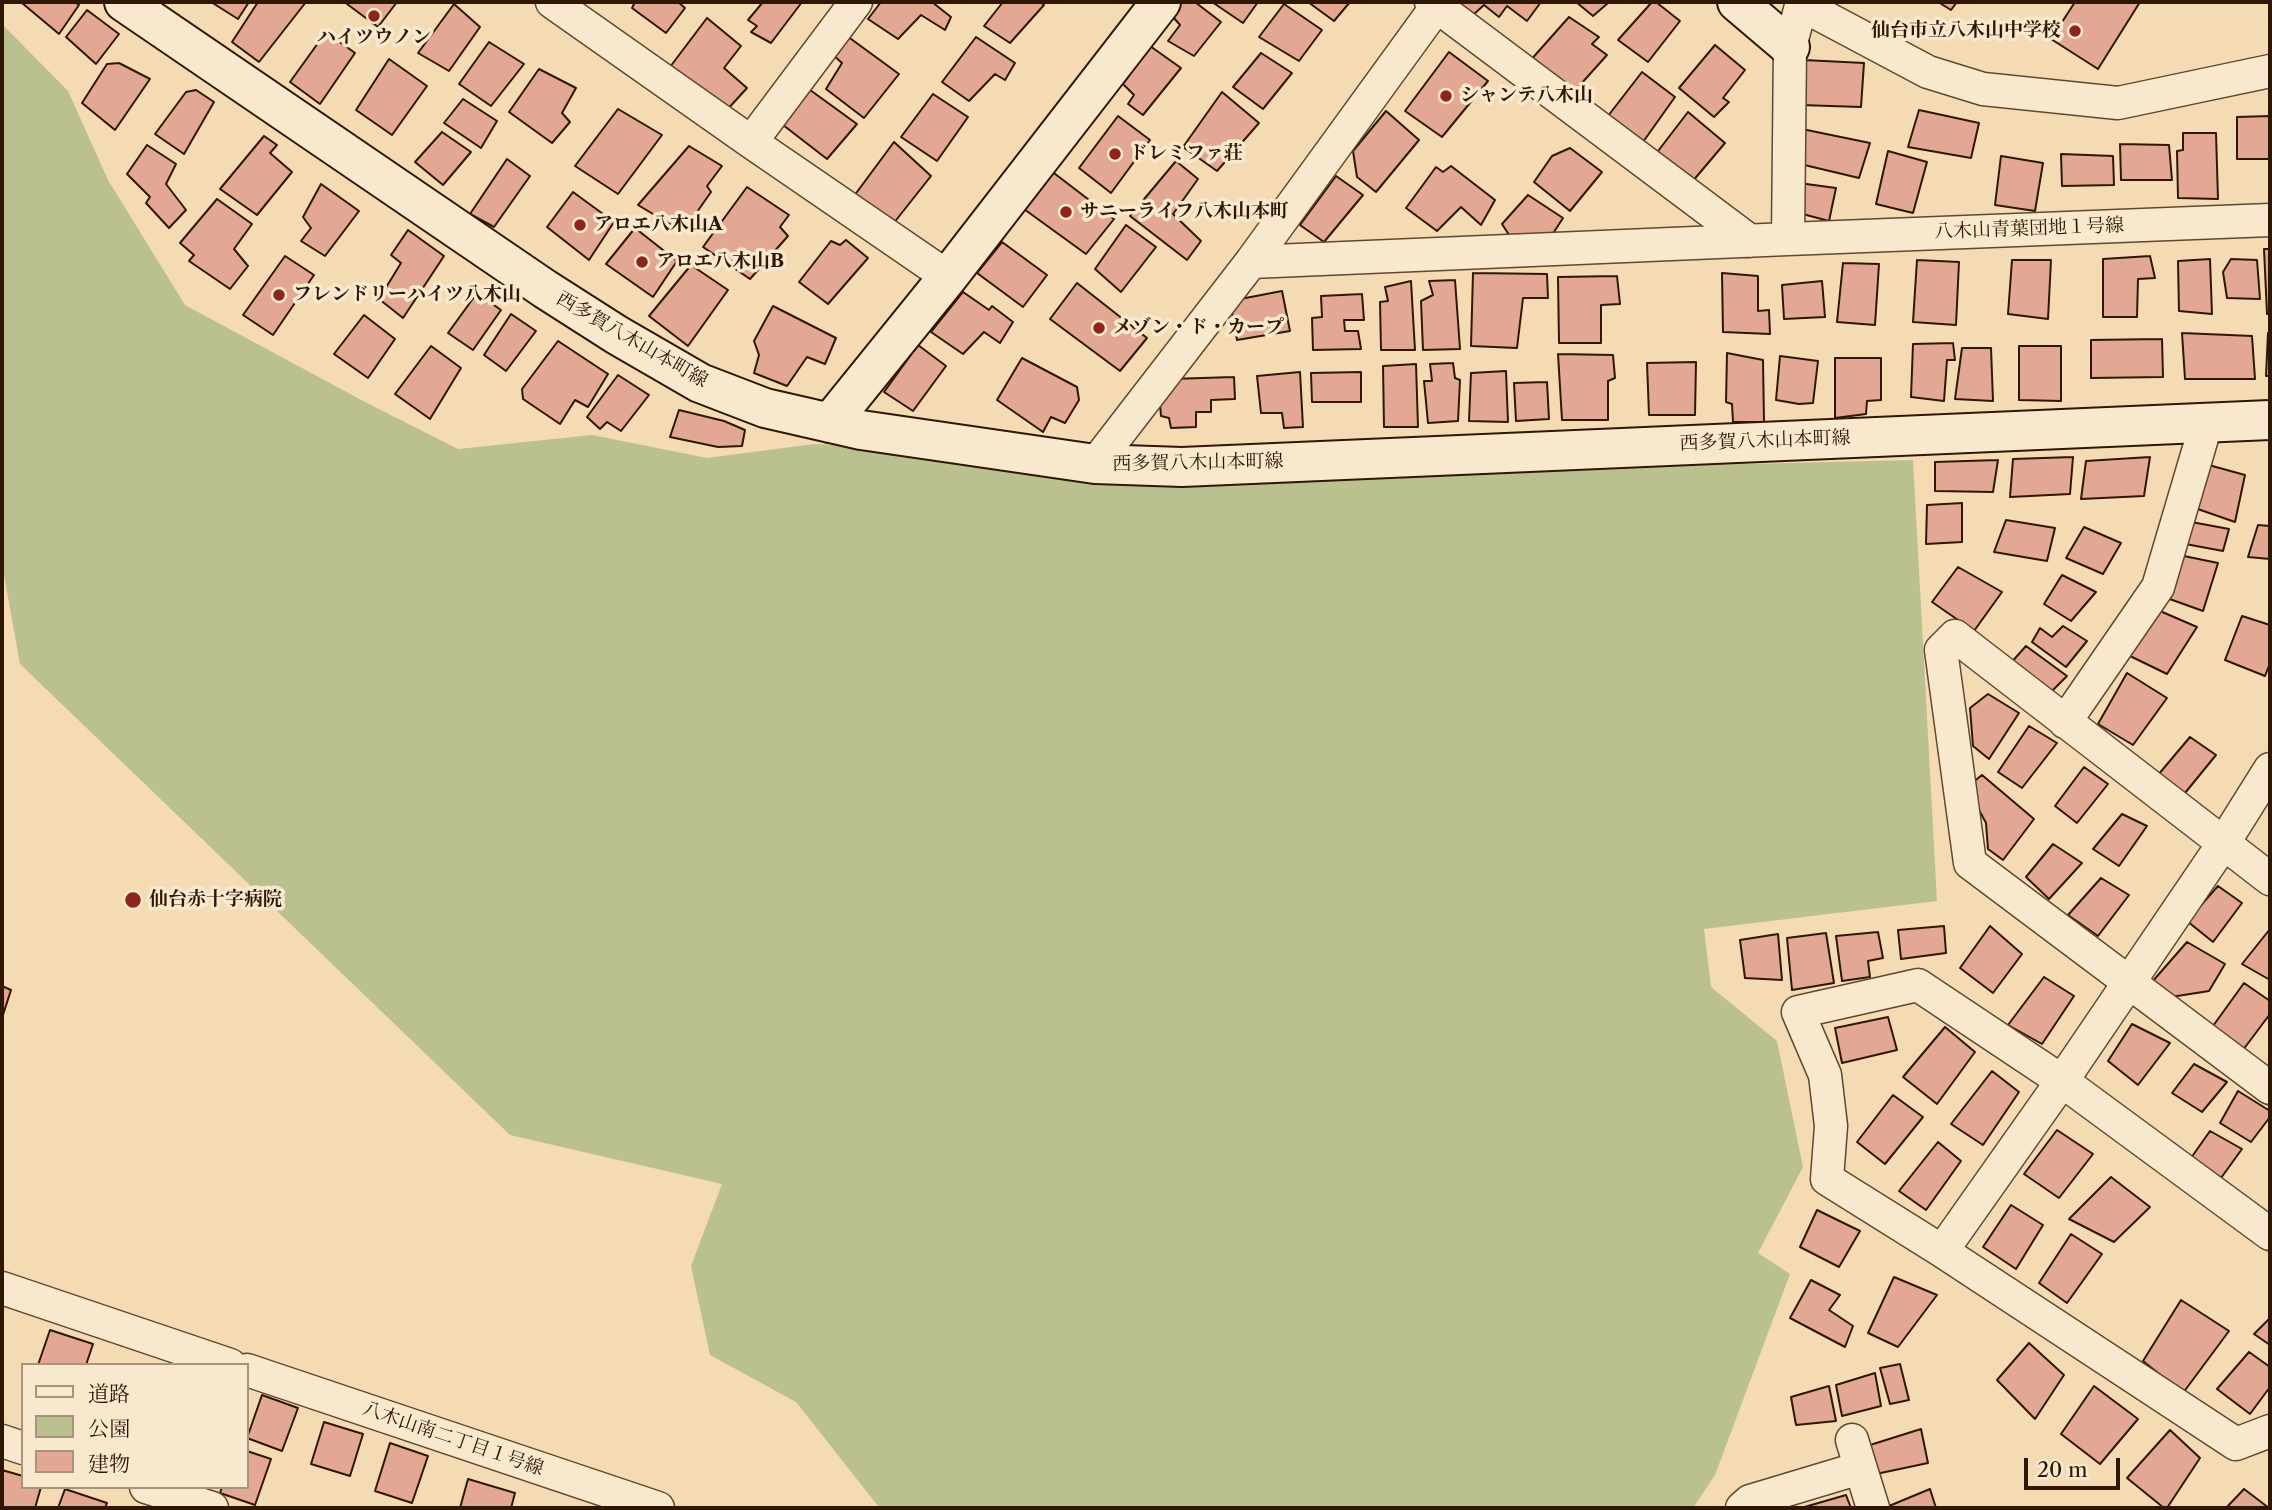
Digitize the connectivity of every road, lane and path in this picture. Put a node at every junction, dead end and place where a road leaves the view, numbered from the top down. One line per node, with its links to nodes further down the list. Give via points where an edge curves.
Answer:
1 (124, 2): 18 (street, 西多賀八木山本町線, via 617,335 700,383 765,408)
2 (552, 2): 10 (street)
3 (856, 2): 10 (street)
4 (1161, 2): 15 (street)
5 (1737, 2): 8 (street)
6 (1802, 3): 8 (street); 9 (street, via 1928,72 1983,89 2118,103)
7 (1434, 4): 13 (street); 14 (street)
8 (1790, 47): 12 (street)
9 (2270, 71)
10 (751, 142): 15 (street)
11 (2270, 220): 12 (street, 八木山青葉団地１号線)
12 (1788, 239): 13 (street, 八木山青葉団地１号線)
13 (1750, 241): 14 (street, 八木山青葉団地１号線)
14 (1251, 262): 19 (street)
15 (948, 276): 18 (street)
16 (2270, 420): 17 (street, 西多賀八木山本町線)
17 (2203, 422): 19 (street, 西多賀八木山本町線, via 1182,467); 20 (street, via 2158,587)
18 (830, 423): 19 (street, 西多賀八木山本町線)
19 (1095, 464)
20 (2065, 722): 22 (street); 24 (street, via 1955,636 1941,650 1970,863)
21 (2270, 769): 22 (street)
22 (2223, 844): 23 (street); 24 (street)
23 (2270, 879)
24 (2127, 983): 25 (street); 26 (street)
25 (2062, 1081): 27 (street); 28 (street); 28 (street, via 1918,985 1798,1012 1825,1075 1831,1126 1827,1179)
26 (2270, 1088)
27 (2270, 1234)
28 (1942, 1251): 32 (street, via 2236,1444)
29 (2, 1289): 30 (street)
30 (224, 1363)
31 (248, 1370): 37 (street, 八木山南二丁目１号線)
32 (2270, 1431)
33 (2, 1441): 34 (street)
34 (21, 1447)
35 (152, 1489): 36 (street)
36 (212, 1508)
37 (659, 1508)
38 (1742, 1508): 39 (street, via 1856,1454)
39 (1873, 1508)

